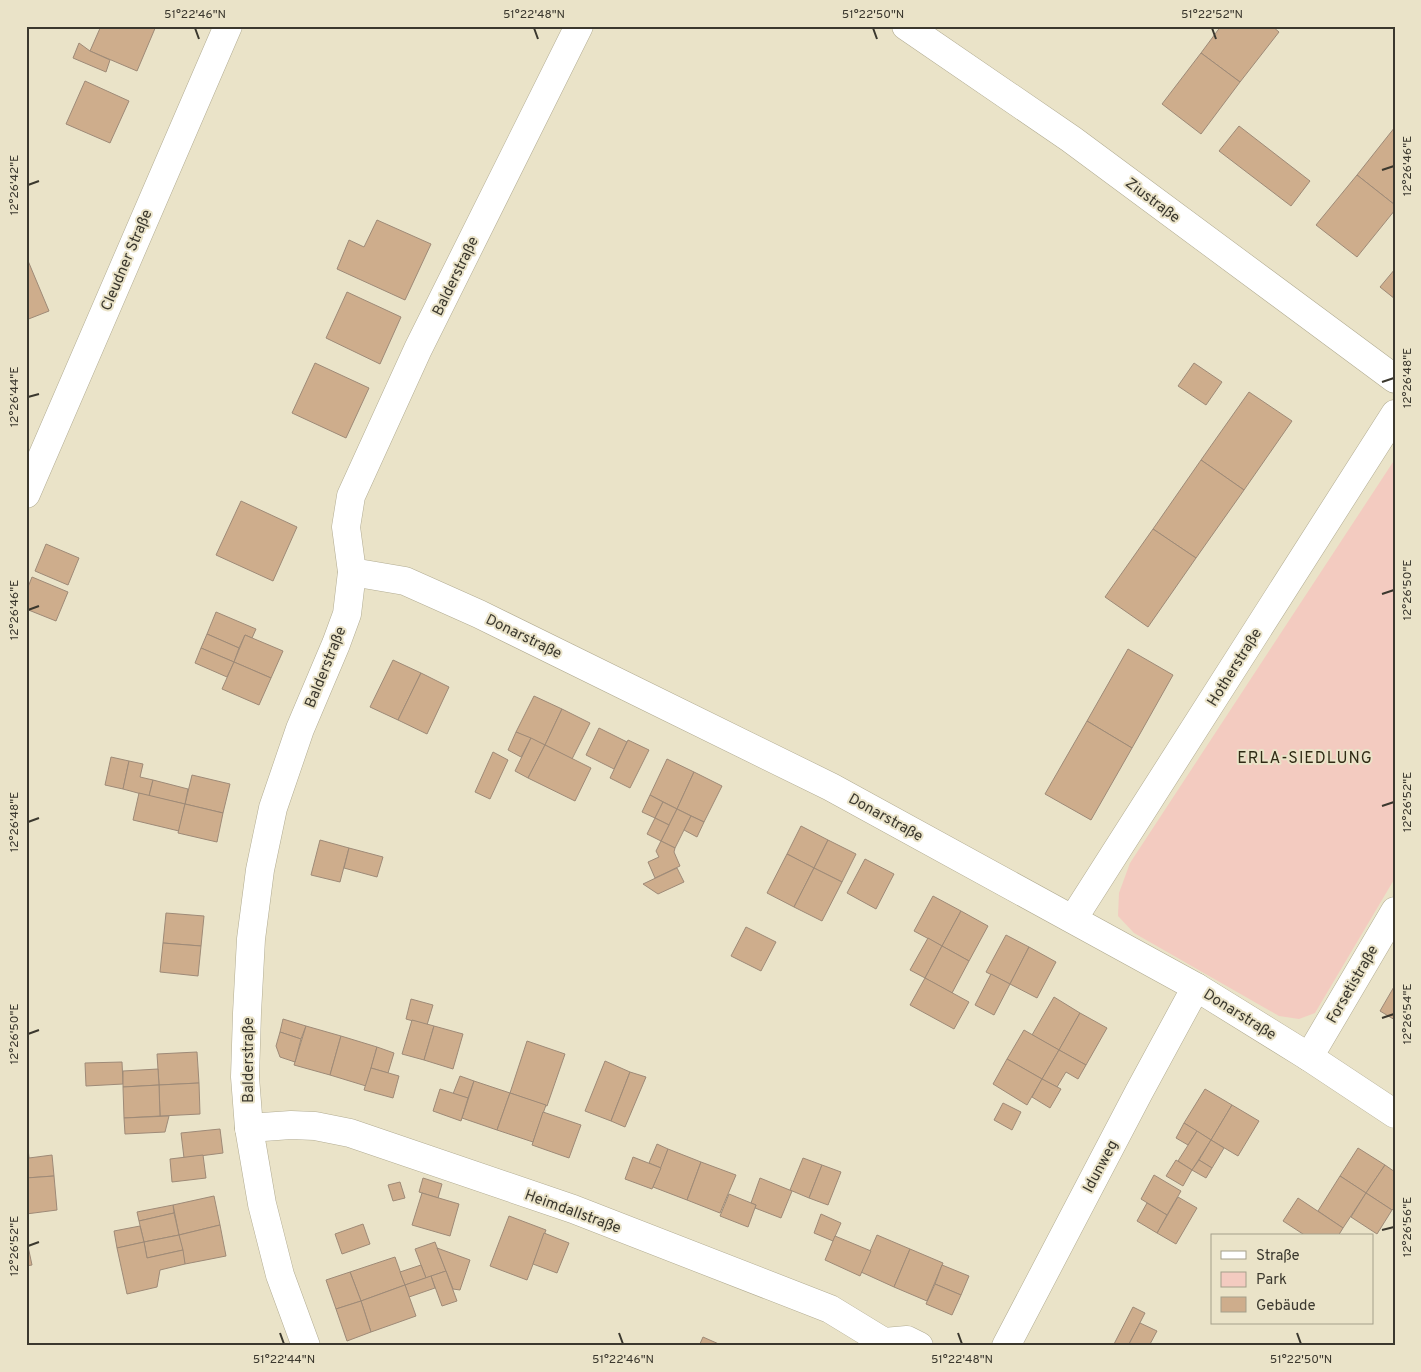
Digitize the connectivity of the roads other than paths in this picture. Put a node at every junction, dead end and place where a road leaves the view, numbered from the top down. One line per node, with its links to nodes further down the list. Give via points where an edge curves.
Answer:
1 (228, 26): 6 (street, Cleudner Straße)
2 (579, 26): 7 (street, Balderstraße, via 418,349 351,496 346,527)
3 (906, 26): 4 (street, Ziustraße, via 1071,139)
4 (1395, 379)
5 (1395, 414): 9 (street, Hotherstraße)
6 (26, 494)
7 (352, 572): 9 (street, Donarstraße, via 405,581 480,614 831,787); 13 (street, Balderstraße, via 347,614 300,729 273,808 260,870 251,939 248,1004 245,1077)
8 (1395, 911): 11 (street, Forsetistraße)
9 (1073, 919): 10 (street, Donarstraße)
10 (1196, 987): 11 (street, Donarstraße); 17 (street, Idunweg)
11 (1309, 1057): 12 (street, Donarstraße)
12 (1395, 1114)
13 (249, 1128): 14 (street, Heimdallstraße, via 291,1125 350,1132 573,1209 821,1306); 15 (street, Balderstraße, via 262,1204 280,1275)
14 (884, 1344): 16 (street, Heimdallstraße, via 907,1340)
15 (306, 1346)
16 (919, 1346)
17 (1006, 1346)

